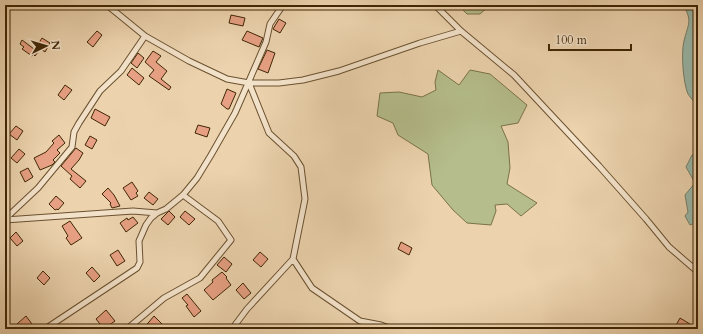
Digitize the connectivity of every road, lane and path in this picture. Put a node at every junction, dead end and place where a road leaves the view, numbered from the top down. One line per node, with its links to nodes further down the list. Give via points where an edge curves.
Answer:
1 (107, 5): 5 (street)
2 (283, 5): 6 (street, via 270,24 266,42)
3 (434, 5): 4 (street)
4 (461, 31): 6 (street, via 304,80); 11 (street, via 514,75 599,166 669,247)
5 (145, 36): 6 (street, via 189,62 227,79); 9 (street, via 121,71 100,91 74,132 72,147 38,188)
6 (249, 83): 7 (street, via 212,155); 10 (street, via 269,133 294,156 301,167 305,200)
7 (183, 195): 8 (street); 13 (street, via 218,221 231,240 200,278 164,298)
8 (157, 213): 9 (street, via 133,211); 12 (street, via 151,218 139,241 140,262 137,268)
9 (5, 220)
10 (293, 259): 14 (street); 15 (street, via 312,288 360,321)
11 (698, 272)
12 (45, 329)
13 (127, 329)
14 (232, 329)
15 (392, 329)

